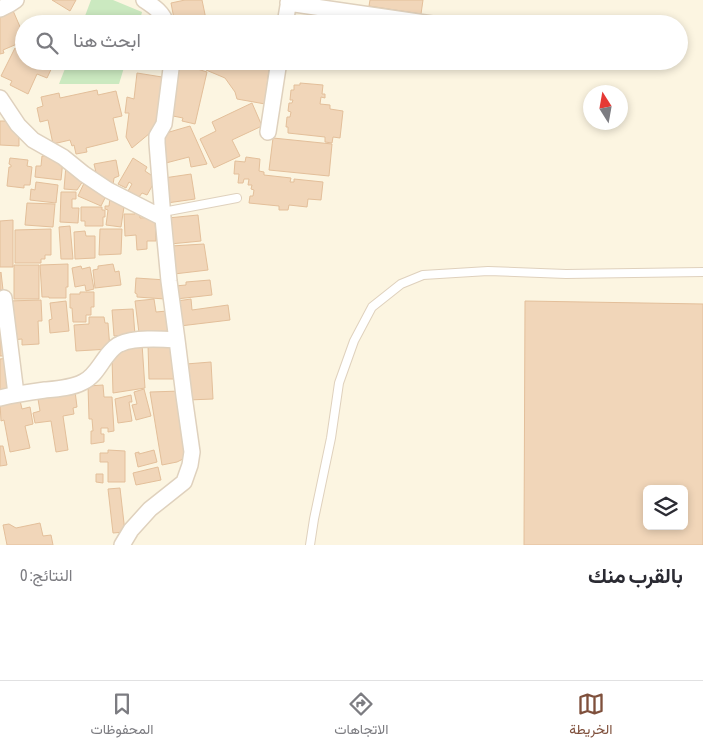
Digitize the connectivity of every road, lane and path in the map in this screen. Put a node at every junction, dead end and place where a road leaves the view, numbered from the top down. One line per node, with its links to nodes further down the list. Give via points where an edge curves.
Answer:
1 (16, 0): 4 (street)
2 (144, 0): 5 (street)
3 (289, 2): 6 (street); 7 (street)
4 (0, 9)
5 (162, 15)
6 (287, 15)
7 (374, 15)
8 (171, 70): 13 (street, via 164,124 157,136)
9 (278, 70): 11 (street)
10 (0, 98): 13 (street, via 18,125 33,140 108,190)
11 (268, 132)
12 (236, 198): 13 (lane)
13 (163, 215): 16 (street)
14 (703, 272): 20 (lane, via 566,274 488,271 423,275 400,284 372,307 354,341 339,384)
15 (4, 298): 17 (street)
16 (177, 340): 17 (street, via 130,340 115,347 83,383); 19 (street, via 192,452 190,465 184,482 150,509)
17 (16, 394): 18 (street)
18 (0, 398)
19 (122, 545)
20 (310, 545)

